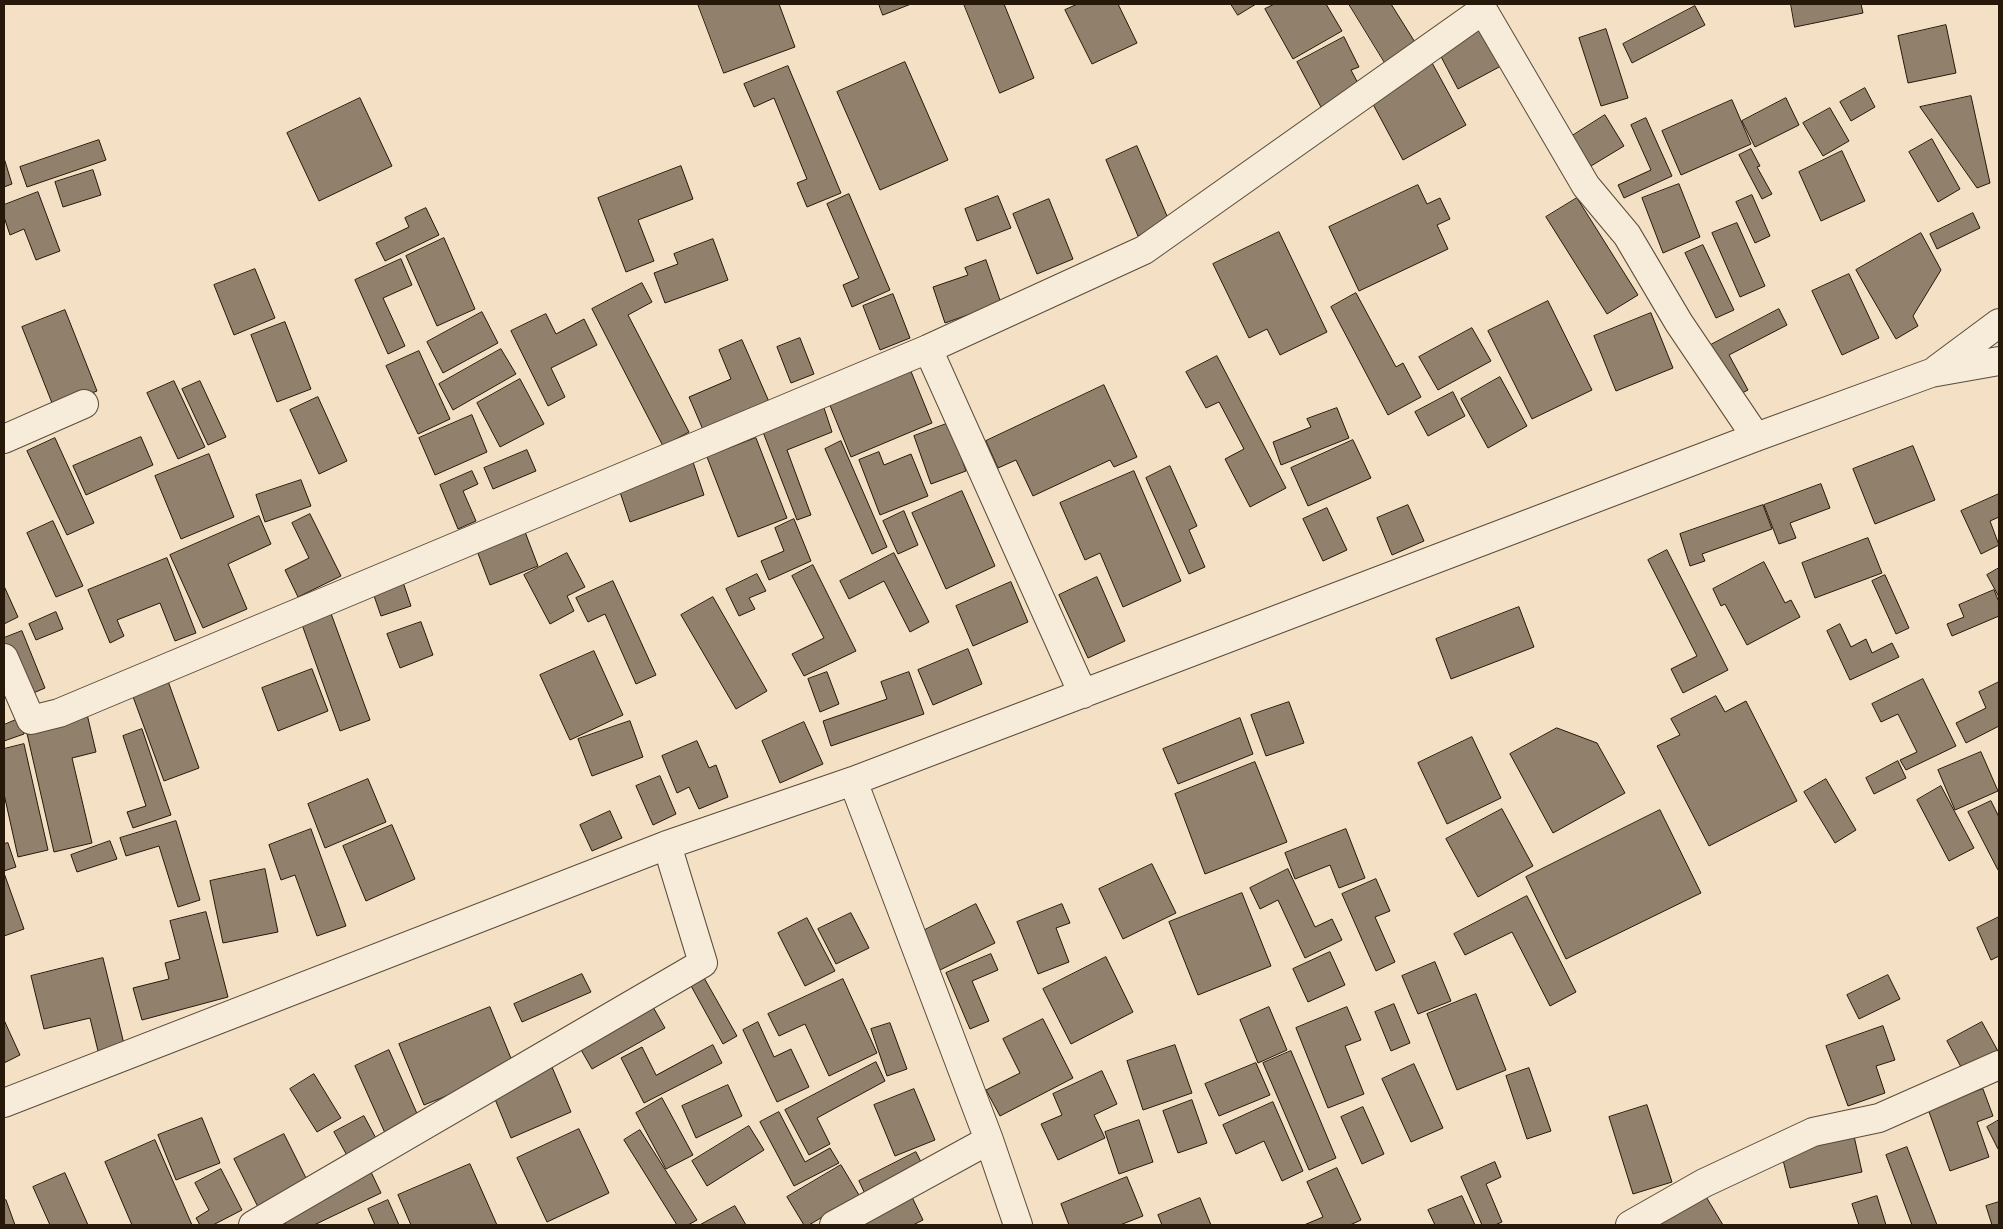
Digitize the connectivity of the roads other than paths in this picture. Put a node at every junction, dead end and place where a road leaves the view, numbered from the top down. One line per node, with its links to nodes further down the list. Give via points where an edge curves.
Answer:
1 (1999, 323): 4 (street)
2 (928, 349): 6 (street, via 1144,250 1483,10 1586,186 1627,235 1679,323); 8 (street, via 59,713 31,720); 9 (street)
3 (1999, 361): 4 (street)
4 (1931, 373): 6 (street)
5 (84, 404): 7 (street)
6 (1756, 436): 9 (street)
7 (4, 439)
8 (4, 658)
9 (1083, 694): 10 (street)
10 (853, 781): 11 (street); 14 (street)
11 (667, 845): 13 (street); 15 (street, via 703,963)
12 (1999, 1065): 18 (street, via 1879,1118 1813,1132 1704,1183)
13 (4, 1102)
14 (989, 1140): 16 (street); 17 (street)
15 (253, 1225)
16 (834, 1225)
17 (1018, 1225)
18 (1630, 1225)

